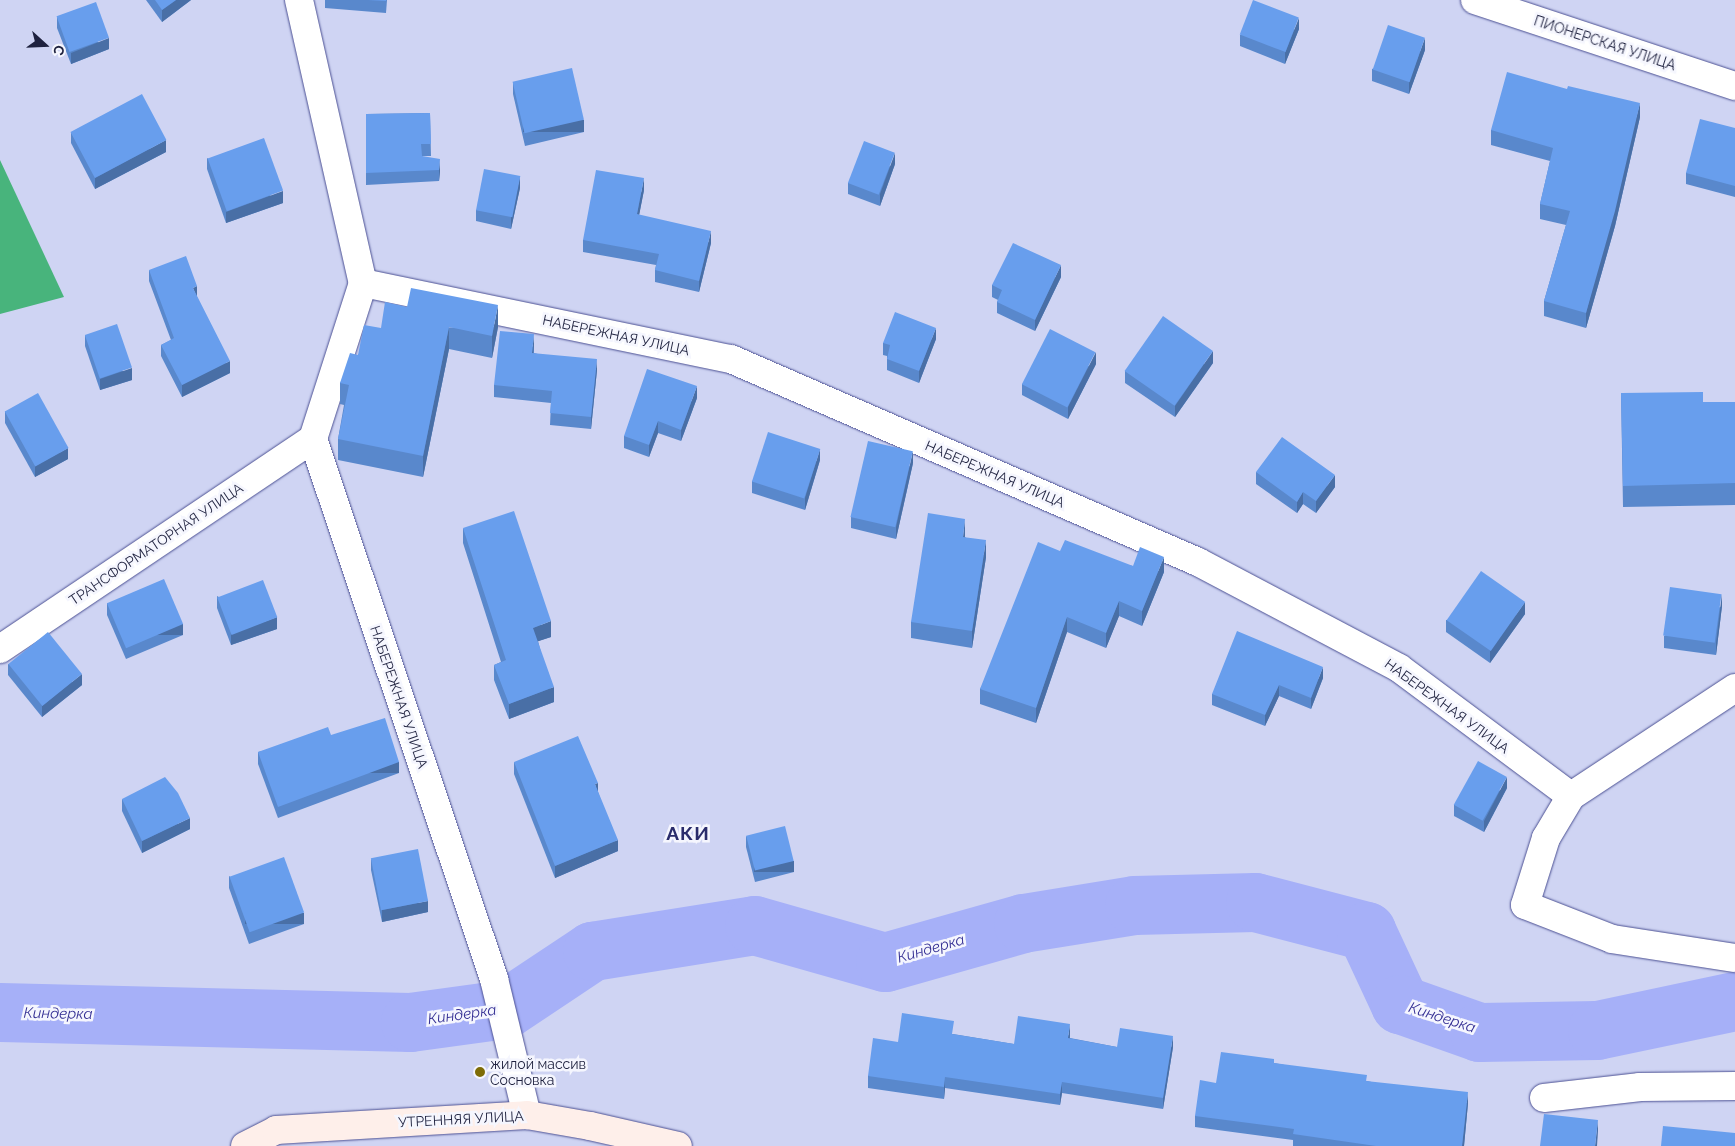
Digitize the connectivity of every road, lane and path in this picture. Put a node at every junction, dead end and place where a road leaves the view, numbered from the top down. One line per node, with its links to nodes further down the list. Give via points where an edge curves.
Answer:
1 (299, 0): 4 (street)
2 (1475, 0): 3 (street, ПИОНЕРСКАЯ УЛИЦА)
3 (1735, 86)
4 (363, 282): 5 (street); 8 (street, НАБЕРЕЖНАЯ УЛИЦА, via 731,359 1198,562 1398,668)
5 (313, 438): 6 (street, ТРАНСФОРМАТОРНАЯ УЛИЦА); 12 (street, НАБЕРЕЖНАЯ УЛИЦА, via 494,979)
6 (0, 649)
7 (1735, 688): 8 (street)
8 (1571, 796): 9 (street, via 1546,838 1525,905 1612,939)
9 (1735, 958)
10 (1735, 1086): 11 (street, via 1640,1087)
11 (1544, 1098)
12 (527, 1115): 13 (street, УТРЕННЯЯ УЛИЦА, via 276,1130); 14 (street, УТРЕННЯЯ УЛИЦА)
13 (244, 1146)
14 (678, 1146)

